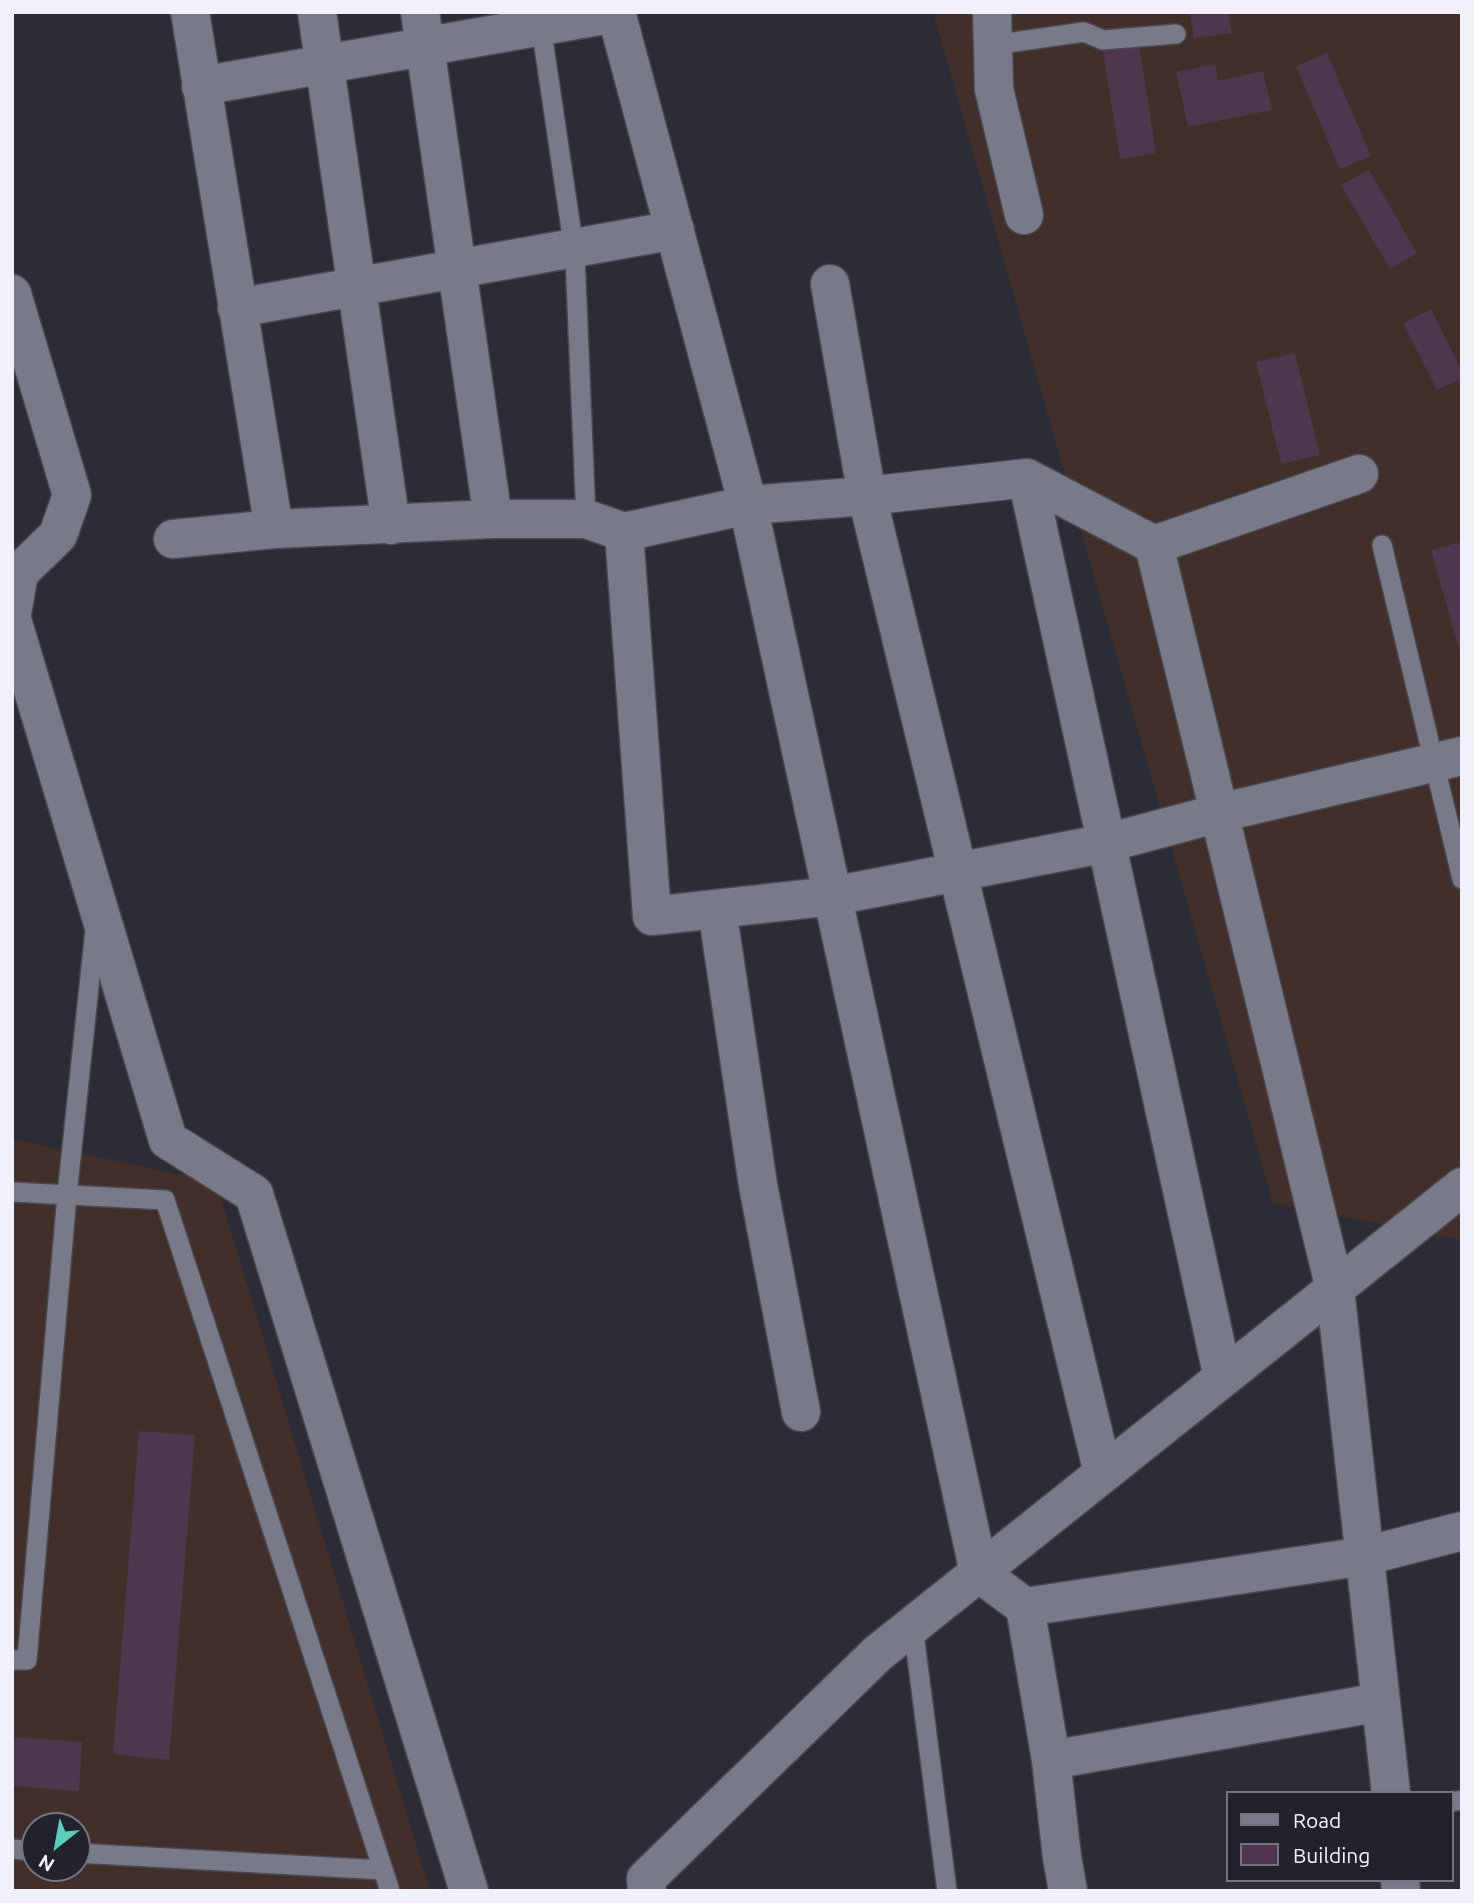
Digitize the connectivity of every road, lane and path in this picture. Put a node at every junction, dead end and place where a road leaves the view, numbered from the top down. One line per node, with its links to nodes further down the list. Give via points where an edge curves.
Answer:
1 (190, 12): 9 (street)
2 (317, 12): 8 (street)
3 (616, 13): 4 (street); 11 (street)
4 (540, 20): 5 (street); 12 (lane)
5 (423, 29): 8 (street); 13 (street)
6 (993, 29): 7 (lane, via 1084,32 1103,40); 10 (street, via 995,89)
7 (1176, 34)
8 (324, 64): 9 (street); 15 (street)
9 (201, 86): 17 (street)
10 (1024, 215)
11 (675, 230): 12 (street); 21 (street)
12 (574, 247): 13 (street); 23 (lane)
13 (457, 269): 15 (street); 22 (street)
14 (830, 284): 20 (street)
15 (357, 287): 17 (street); 24 (street)
16 (12, 293): 30 (street, via 72,495 58,535 19,573)
17 (237, 308): 25 (street)
18 (1359, 474): 28 (street)
19 (1027, 478): 20 (street); 28 (street); 34 (street)
20 (867, 496): 21 (street); 35 (street)
21 (748, 505): 26 (street); 37 (street)
22 (494, 519): 23 (street); 24 (street)
23 (586, 519): 26 (street)
24 (391, 525): 25 (street)
25 (274, 530): 27 (street)
26 (624, 532): 39 (street, via 652,916)
27 (173, 539)
28 (1154, 545): 33 (street)
29 (1381, 545): 36 (lane)
30 (12, 613)
31 (12, 620): 38 (street)
32 (1462, 756): 33 (street)
33 (1219, 813): 34 (street); 43 (street)
34 (1107, 843): 35 (street); 44 (street)
35 (959, 873): 37 (street); 46 (street)
36 (1462, 879)
37 (832, 896): 39 (street); 49 (street)
38 (98, 905): 42 (lane); 59 (street, via 168,1140 254,1194)
39 (717, 909): 45 (street, via 758,1185)
40 (1462, 1187): 43 (street)
41 (12, 1192): 42 (lane)
42 (67, 1195): 52 (lane, via 27,1660); 57 (lane, via 165,1200)
43 (1335, 1289): 44 (street); 48 (street)
44 (1223, 1378): 46 (street)
45 (801, 1412)
46 (1103, 1473): 49 (street)
47 (1462, 1531): 48 (street)
48 (1365, 1556): 50 (street); 53 (street)
49 (979, 1573): 50 (street); 51 (street)
50 (1025, 1607): 54 (street)
51 (913, 1626): 60 (street, via 877,1654 655,1869 646,1879); 61 (lane)
52 (12, 1660)
53 (1381, 1702): 54 (street); 55 (street)
54 (1051, 1760): 62 (street)
55 (1391, 1791)
56 (91, 1854): 57 (lane)
57 (383, 1870): 58 (lane)
58 (390, 1891)
59 (469, 1891)
60 (647, 1891)
61 (947, 1891)
62 (1068, 1891)

